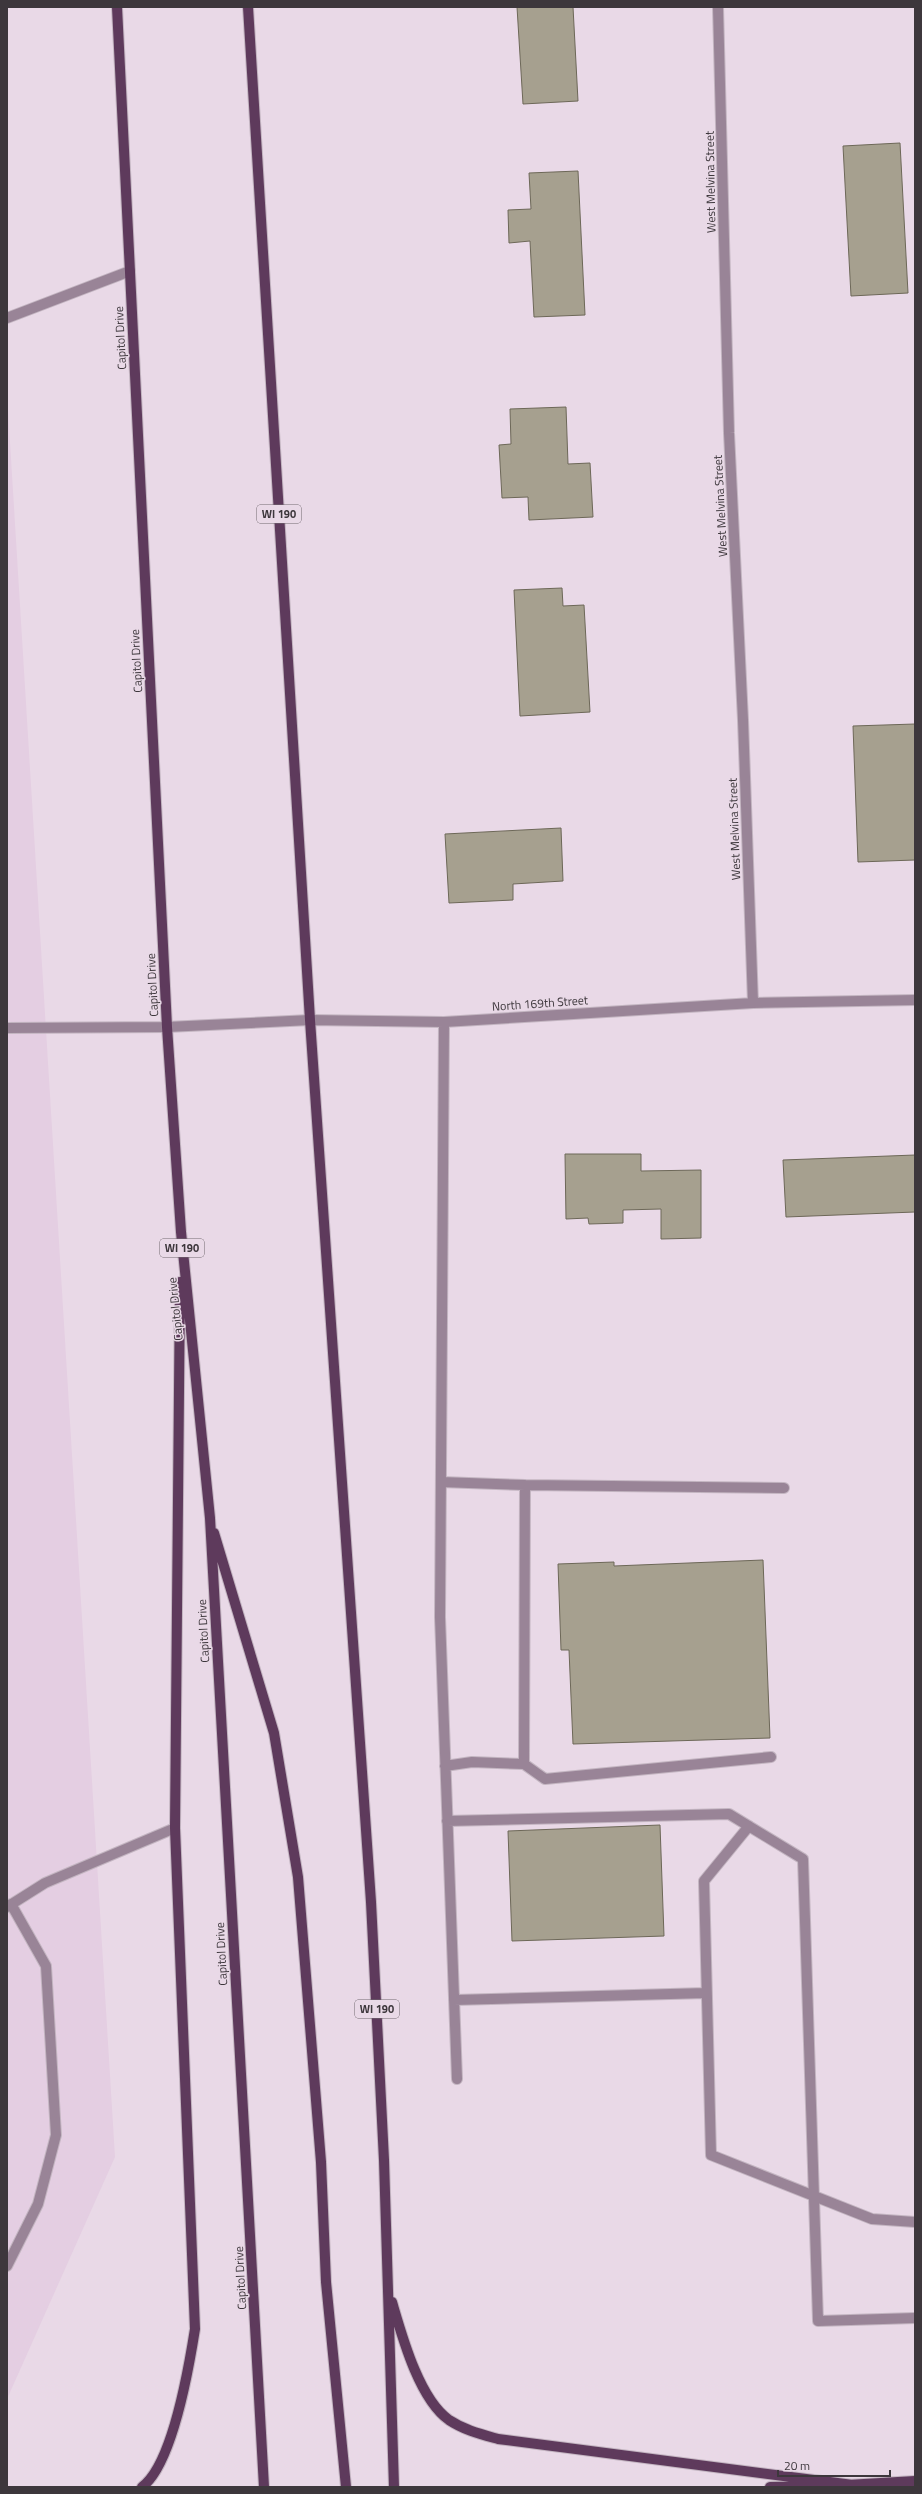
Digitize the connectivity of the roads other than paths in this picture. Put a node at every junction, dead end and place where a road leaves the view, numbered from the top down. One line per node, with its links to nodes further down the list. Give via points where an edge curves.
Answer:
1 (117, 7): 4 (main road, Capitol Drive / WI 190)
2 (248, 7): 8 (main road, WI 190)
3 (718, 7): 7 (street, West Melvina Street, via 729,433)
4 (130, 271): 5 (street); 10 (main road, Capitol Drive / WI 190)
5 (7, 318)
6 (915, 1000): 7 (street, North 169th Street)
7 (753, 1003): 9 (street, North 169th Street)
8 (310, 1020): 9 (street, North 169th Street); 10 (street, North 169th Street); 30 (main road, WI 190, via 371,1902)
9 (444, 1022): 13 (street)
10 (167, 1027): 11 (street, North 169th Street); 12 (main road, Capitol Drive / WI 190)
11 (7, 1028)
12 (180, 1232): 16 (main road, Capitol Drive / WI 190); 22 (main road)
13 (441, 1482): 14 (street); 19 (street, via 440,1634)
14 (525, 1485): 15 (street); 18 (street)
15 (784, 1488)
16 (210, 1518): 35 (main road, Capitol Drive / WI 190); 36 (main road, via 274,1733 298,1877 321,2162 326,2282)
17 (771, 1757): 18 (street, via 545,1778)
18 (524, 1764): 19 (street, via 472,1762)
19 (445, 1766): 20 (street)
20 (447, 1821): 21 (street, via 729,1814); 25 (street)
21 (749, 1826): 24 (street, via 704,1881); 27 (street, via 803,1859)
22 (175, 1828): 23 (street, via 45,1883); 34 (main road, via 195,2329 189,2365 164,2459)
23 (9, 1906): 29 (street, via 46,1966 56,2135 38,2204)
24 (706, 1993): 25 (street); 27 (street, via 711,2155)
25 (454, 2000): 26 (street)
26 (457, 2078)
27 (814, 2196): 28 (street, via 872,2219); 31 (street, via 818,2321)
28 (915, 2222)
29 (7, 2266)
30 (388, 2288): 33 (main road, via 406,2349 424,2390 448,2419 469,2431 498,2439); 37 (main road, WI 190)
31 (915, 2318)
32 (915, 2481): 33 (main road)
33 (854, 2485): 38 (main road)
34 (142, 2487)
35 (264, 2487)
36 (346, 2487)
37 (394, 2487)
38 (770, 2487)

